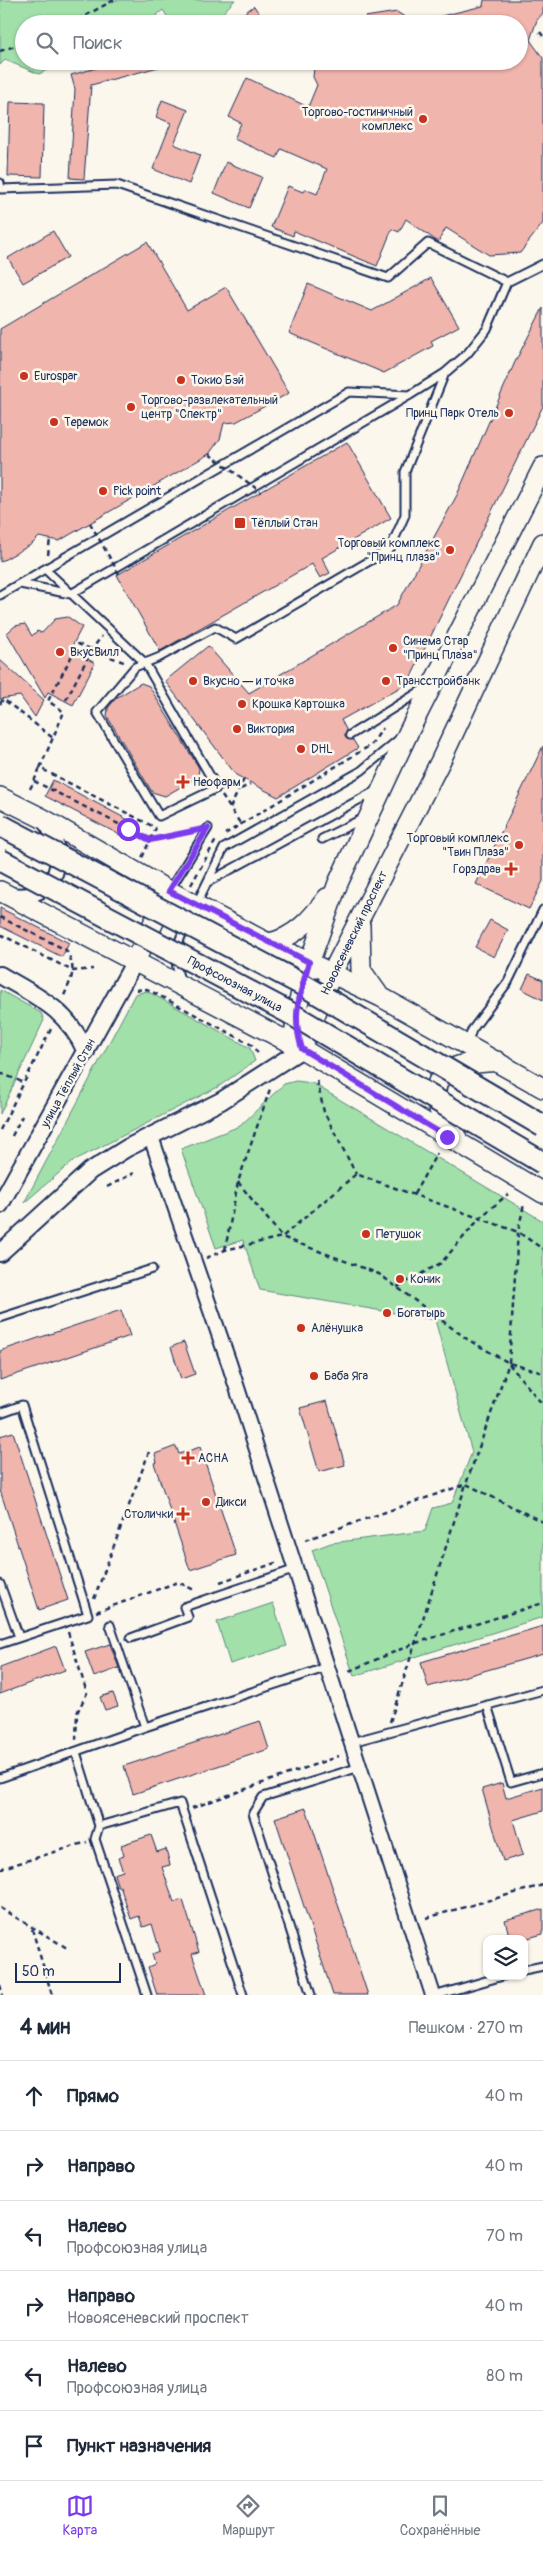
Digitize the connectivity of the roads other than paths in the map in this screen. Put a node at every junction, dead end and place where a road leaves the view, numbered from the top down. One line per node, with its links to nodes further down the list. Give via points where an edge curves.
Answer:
1 (0, 188): 3 (lane, via 117,185 388,278 428,243)
2 (543, 264): 3 (lane)
3 (507, 282): 4 (lane, via 487,329 467,354)
4 (445, 373): 5 (lane); 12 (lane, via 405,472 405,516 390,549 236,639 215,627)
5 (410, 395): 8 (lane, via 348,392); 10 (lane)
6 (543, 467): 13 (main road, Новоясеневский проспект)
7 (543, 543): 30 (main road, Новоясеневский проспект, via 441,760)
8 (46, 570): 9 (lane); 10 (lane)
9 (19, 584): 10 (lane); 11 (lane)
10 (71, 594): 12 (lane)
11 (0, 595)
12 (145, 663): 12 (lane, via 135,667 97,712 159,816 217,788)
13 (434, 681): 14 (main road, Новоясеневский проспект); 15 (lane)
14 (409, 731): 16 (main road, Новоясеневский проспект); 24 (lane, via 361,771 224,848)
15 (350, 735)
16 (384, 786): 18 (main road, Новоясеневский проспект); 24 (lane)
17 (0, 797): 19 (main road)
18 (369, 816): 22 (lane); 25 (main road, Новоясеневский проспект)
19 (42, 818): 26 (main road); 27 (street, via 57,840 60,852 58,867 42,890 29,895)
20 (0, 824): 43 (main road, bridge, via 305,986)
21 (208, 828): 26 (lane)
22 (322, 839)
23 (0, 860): 46 (main road, Профсоюзная улица, bridge, via 288,1012)
24 (208, 882): 28 (lane)
25 (338, 883): 31 (main road, via 306,924 282,940); 33 (main road, Новоясеневский проспект)
26 (172, 886): 28 (main road); 32 (main road)
27 (2, 893): 32 (main road)
28 (196, 905): 31 (main road); 36 (lane, via 177,945 176,965)
29 (543, 910): 38 (lane, via 508,982 472,1030)
30 (361, 916): 34 (main road, Новоясеневский проспект); 37 (main road, via 361,970)
31 (269, 943): 33 (main road)
32 (134, 961): 36 (main road); 40 (street, улица Тёплый Стан)
33 (309, 962): 34 (main road); 39 (main road, Новоясеневский проспект, via 295,1028)
34 (332, 973): 37 (main road); 39 (main road, Новоясеневский проспект)
35 (0, 975): 40 (street, via 59,1010 73,1027)
36 (181, 986): 39 (main road)
37 (381, 997): 38 (main road)
38 (467, 1044): 41 (main road)
39 (302, 1049): 44 (street, via 220,1101); 45 (main road)
40 (86, 1052): 48 (street, улица Тёплый Стан)
41 (497, 1062): 42 (main road); 45 (main road, via 462,1065 444,1074 435,1090 436,1107 446,1126)
42 (543, 1088)
43 (543, 1126)
44 (151, 1137): 49 (street, via 90,1171); 53 (street, via 196,1262)
45 (466, 1148): 47 (main road)
46 (543, 1163)
47 (543, 1193)
48 (0, 1205)
49 (0, 1253)
50 (152, 1269): 51 (lane)
51 (0, 1318)
52 (0, 1413): 56 (lane, via 22,1405 88,1615)
53 (296, 1569): 57 (lane, via 184,1607 188,1617); 59 (street)
54 (0, 1584): 56 (lane)
55 (110, 1625): 62 (lane)
56 (19, 1637): 58 (lane)
57 (131, 1638)
58 (0, 1644)
59 (328, 1667): 62 (lane); 63 (street)
60 (543, 1690): 61 (lane)
61 (487, 1705): 63 (lane); 66 (lane, via 510,1782)
62 (145, 1727): 64 (lane)
63 (352, 1742): 65 (street)
64 (76, 1752): 67 (lane); 68 (lane)
65 (360, 1767): 74 (lane, via 263,1797 253,1813); 75 (street)
66 (543, 1773)
67 (0, 1778)
68 (99, 1826): 72 (lane, via 95,1839); 73 (lane, via 180,1803)
69 (543, 1966): 70 (lane)
70 (528, 1969)
71 (488, 1980): 76 (lane)
72 (147, 1995)
73 (243, 1995)
74 (310, 1995)
75 (433, 1995)
76 (437, 1995)

